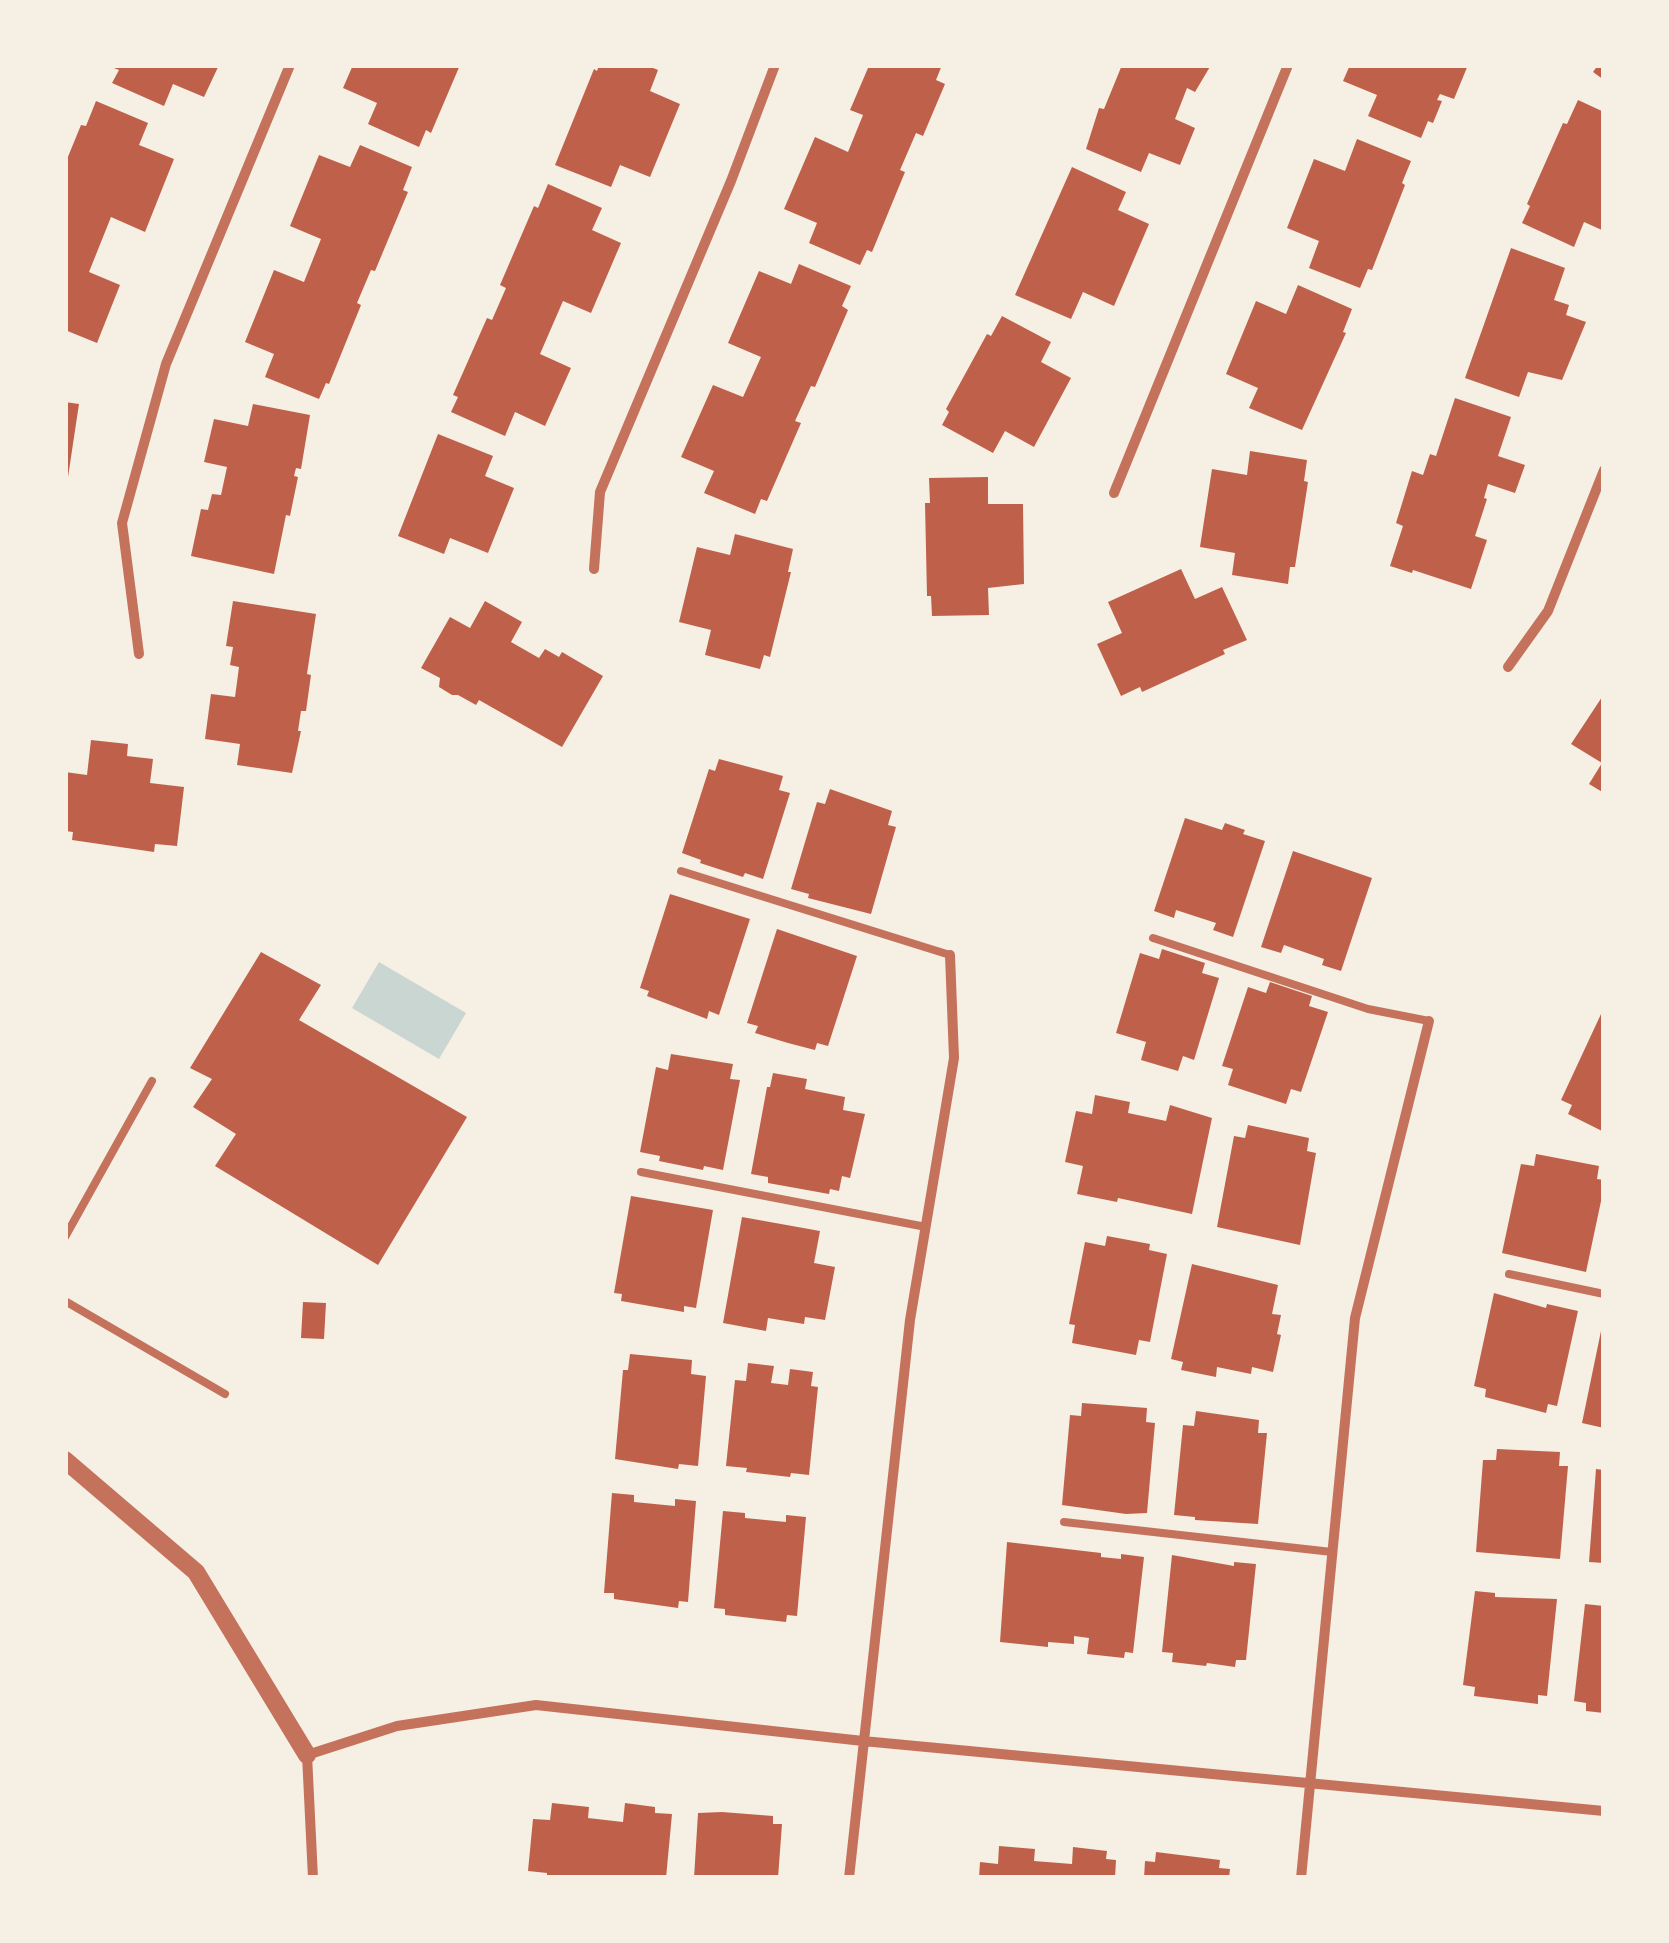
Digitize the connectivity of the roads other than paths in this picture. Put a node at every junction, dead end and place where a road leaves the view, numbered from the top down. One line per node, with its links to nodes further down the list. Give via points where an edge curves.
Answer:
1 (290, 65): 7 (street, via 166,364 122,523)
2 (775, 65): 6 (street, via 600,492)
3 (1288, 65): 5 (street)
4 (1604, 470): 8 (street, via 1548,611)
5 (1114, 493)
6 (594, 569)
7 (140, 654)
8 (1508, 667)
9 (681, 872): 11 (lane)
10 (1153, 938): 12 (lane, via 1368,1010)
11 (950, 955): 15 (street, via 954,1058)
12 (1430, 1021): 23 (street, via 1355,1318)
13 (152, 1081): 16 (lane)
14 (642, 1172): 15 (lane)
15 (926, 1226): 24 (street)
16 (65, 1237)
17 (1509, 1274): 18 (lane)
18 (1604, 1294)
19 (65, 1301): 20 (lane)
20 (224, 1394)
21 (65, 1460): 25 (street, via 196,1572)
22 (1064, 1522): 23 (lane)
23 (1332, 1552): 26 (street)
24 (863, 1741): 25 (street, via 536,1705 397,1726); 26 (street); 29 (street)
25 (308, 1756): 28 (street)
26 (1310, 1784): 27 (street); 30 (street)
27 (1604, 1811)
28 (313, 1878)
29 (848, 1878)
30 (1301, 1878)

